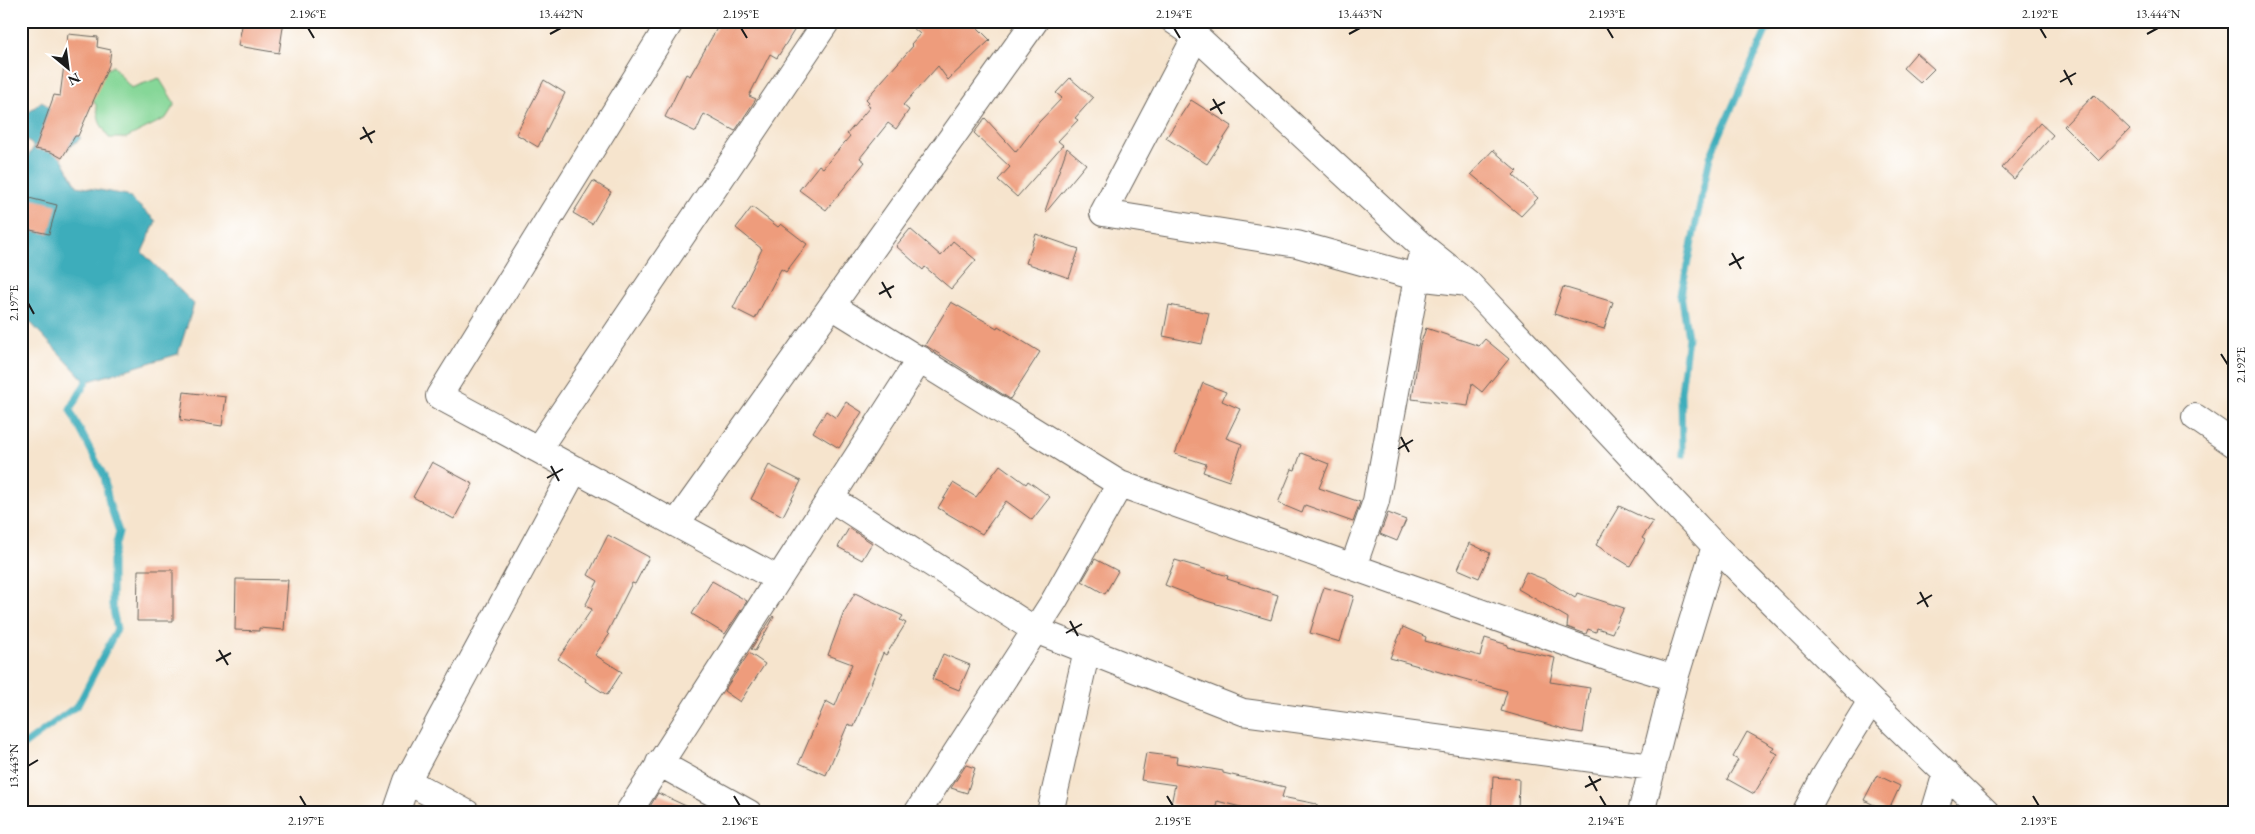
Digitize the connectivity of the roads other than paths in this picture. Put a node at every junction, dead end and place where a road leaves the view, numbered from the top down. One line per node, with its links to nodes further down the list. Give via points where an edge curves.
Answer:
1 (671, 21): 13 (street, via 439,396)
2 (827, 21): 13 (street)
3 (1035, 21): 9 (street)
4 (1174, 21): 5 (street)
5 (1196, 36): 6 (street); 7 (street, via 1103,213 1296,244)
6 (1423, 247): 7 (street); 8 (street)
7 (1416, 277): 8 (street); 19 (street, via 1376,500)
8 (1468, 283): 18 (street)
9 (832, 306): 10 (street); 17 (street)
10 (920, 360): 15 (street); 16 (street)
11 (2195, 417): 12 (street)
12 (2234, 444)
13 (538, 449): 14 (street)
14 (575, 469): 17 (street); 28 (street)
15 (1120, 484): 19 (street); 21 (street)
16 (830, 498): 20 (street); 21 (street)
17 (676, 524): 20 (street)
18 (1715, 546): 23 (street); 24 (street)
19 (1352, 567): 23 (street, via 1612,659)
20 (778, 579): 25 (street)
21 (1035, 630): 22 (street); 33 (street)
22 (1087, 650): 26 (street, via 1243,712); 34 (street)
23 (1675, 678): 26 (street)
24 (1871, 700): 27 (street); 36 (street)
25 (659, 764): 31 (street); 32 (street)
26 (1652, 767): 35 (street)
27 (1946, 773): 37 (street); 38 (street)
28 (407, 781): 29 (street); 30 (street)
29 (396, 813)
30 (466, 813)
31 (628, 813)
32 (749, 813)
33 (917, 813)
34 (1050, 813)
35 (1641, 813)
36 (1805, 813)
37 (1934, 813)
38 (1988, 813)

